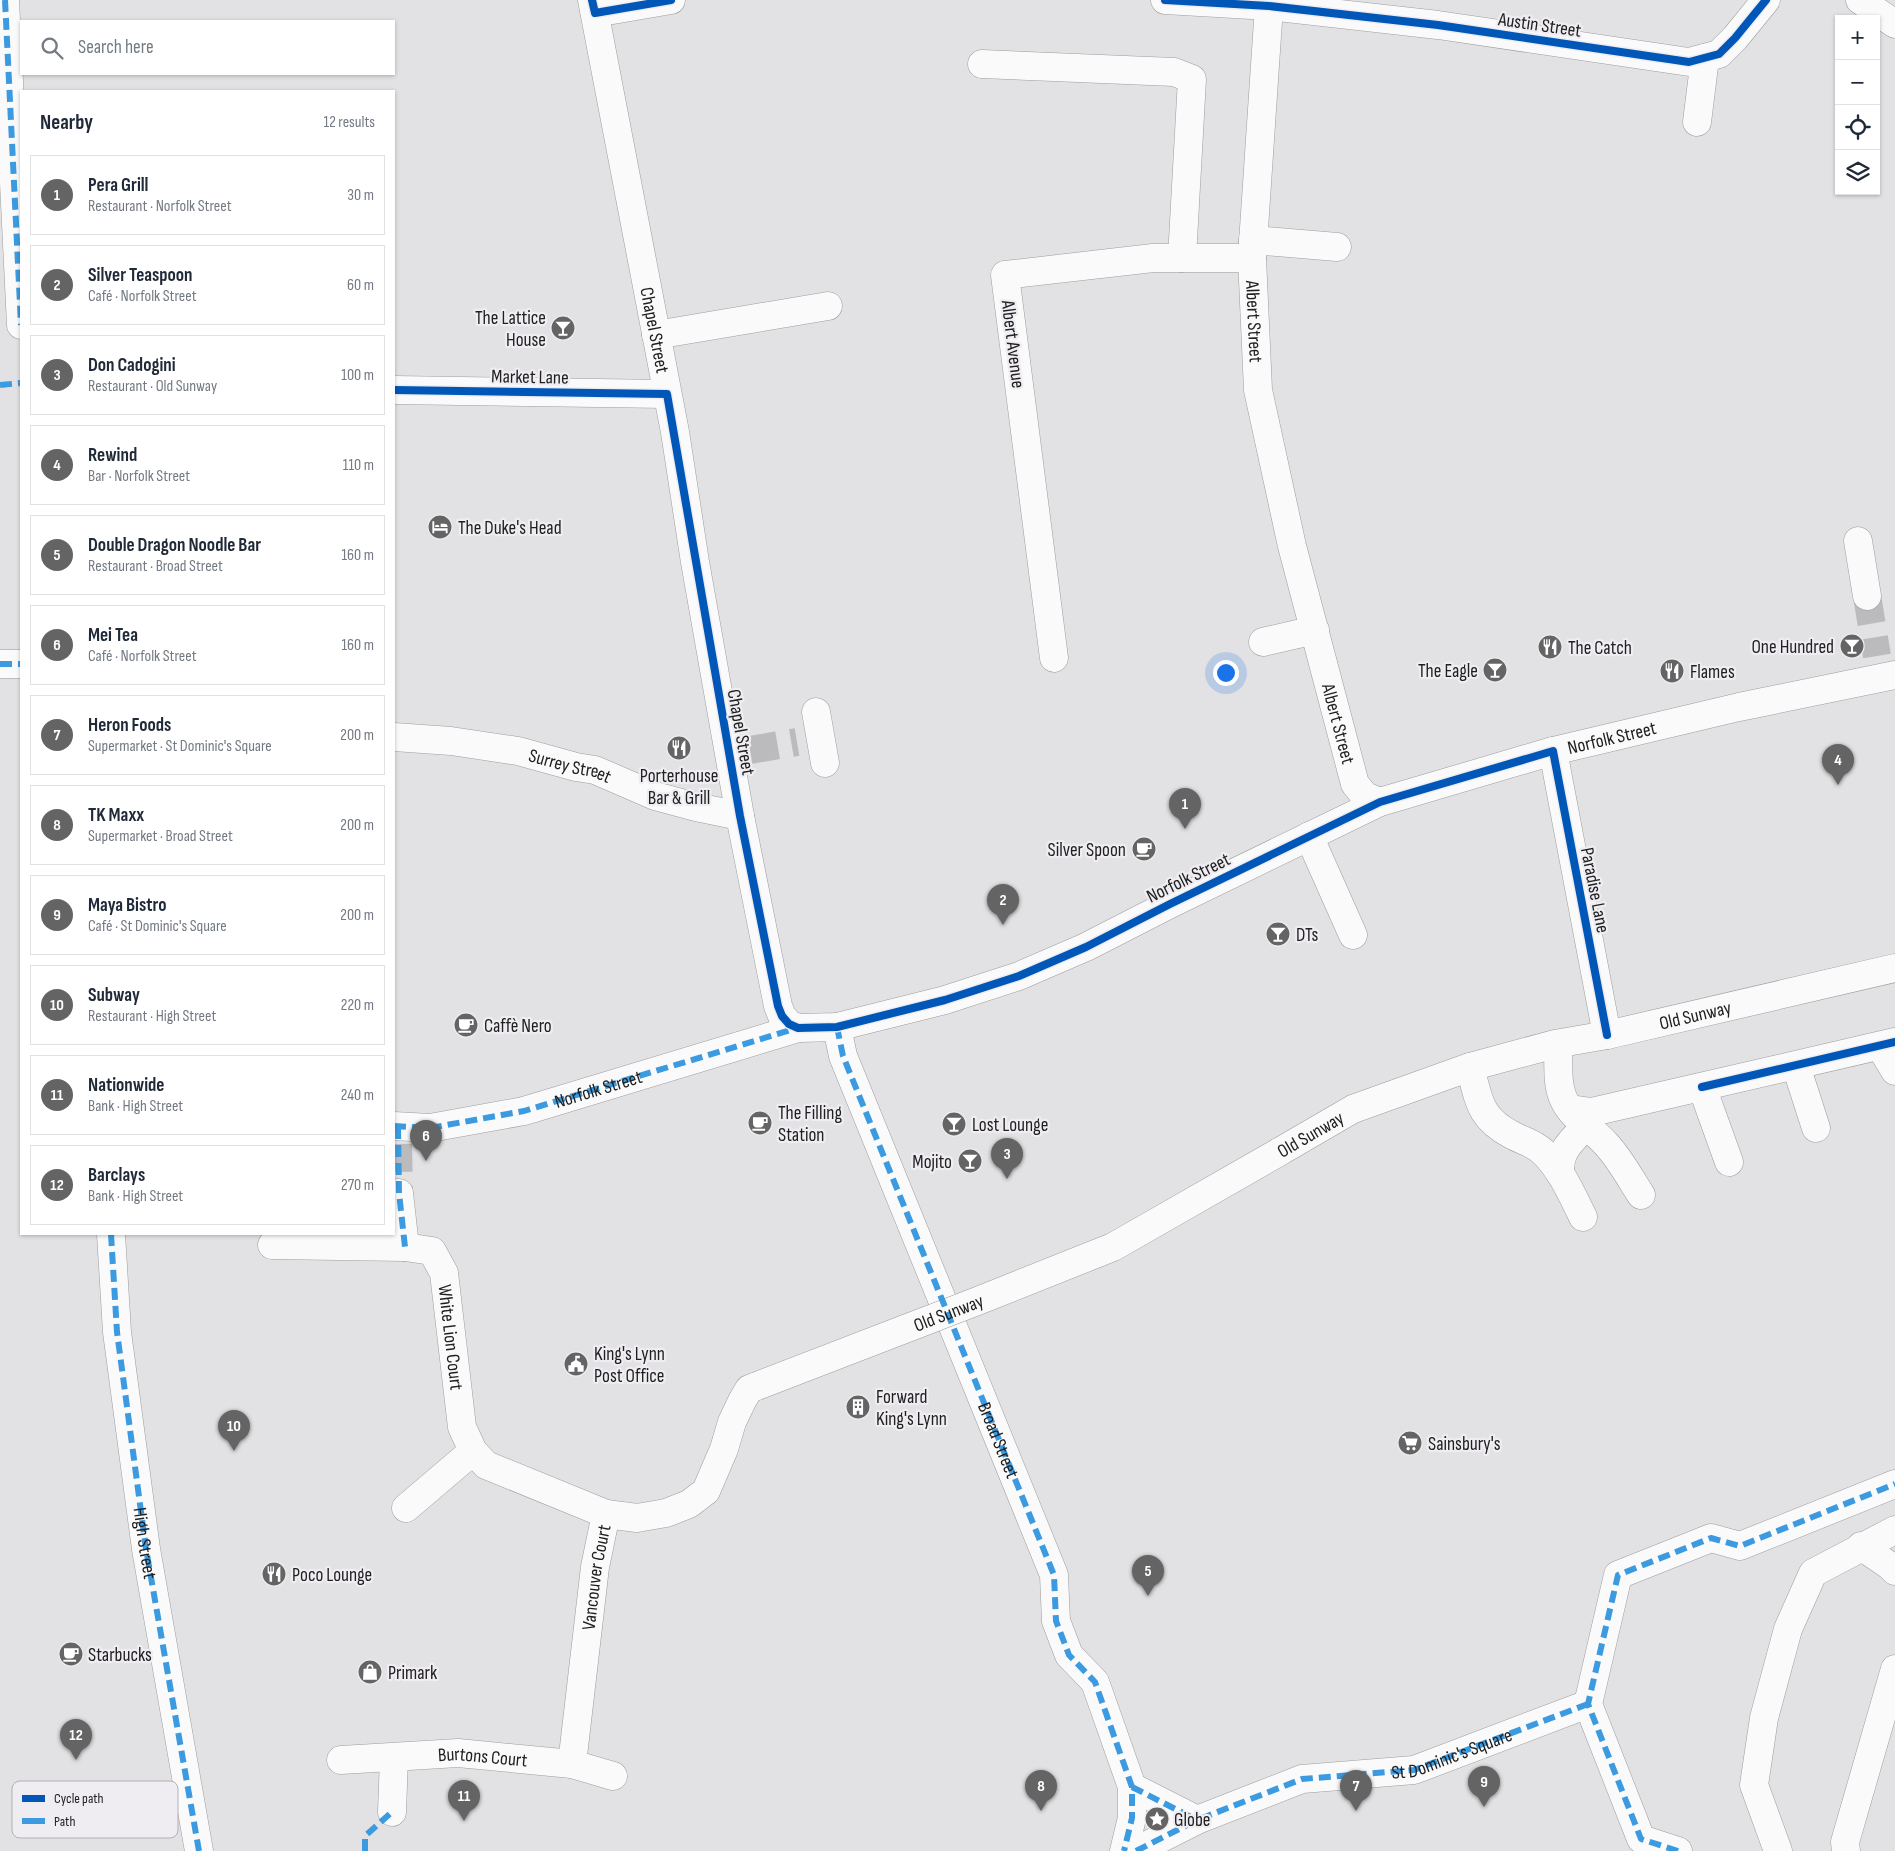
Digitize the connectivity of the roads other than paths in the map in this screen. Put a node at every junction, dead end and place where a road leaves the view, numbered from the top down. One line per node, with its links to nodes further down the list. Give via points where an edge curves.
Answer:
1 (5, 0): 19 (street)
2 (671, 0): 8 (street)
3 (1165, 0): 6 (street, Austin Street)
4 (1766, 0): 13 (street, Austin Street, via 1719,54)
5 (1860, 0): 9 (street); 11 (street)
6 (1269, 6): 7 (street, Austin Street); 17 (street, Albert Street)
7 (1324, 6): 13 (street, Austin Street, via 1689,62)
8 (593, 7): 21 (street, Chapel Street)
9 (1873, 15)
10 (1880, 24): 12 (street)
11 (1895, 24)
12 (1895, 42)
13 (1705, 58): 15 (street)
14 (982, 64): 18 (street, via 1174,72 1192,79)
15 (1698, 122)
16 (1337, 248): 17 (street, Albert Avenue)
17 (1252, 249): 18 (street, Albert Avenue); 26 (street, Albert Street, via 1258,390 1292,546)
18 (1182, 258): 28 (street, Albert Avenue, via 1153,258 1005,274)
19 (20, 305)
20 (828, 306): 21 (street)
21 (656, 335): 23 (street, Chapel Street)
22 (395, 390): 23 (street, Market Lane)
23 (667, 394): 37 (street, Chapel Street, via 740,752)
24 (1858, 541): 25 (street)
25 (1866, 596)
26 (1315, 630): 27 (street); 36 (street, Albert Street, via 1355,784 1365,796)
27 (1263, 642)
28 (1054, 658)
29 (0, 664): 30 (street)
30 (20, 664)
31 (1884, 670): 35 (street, Norfolk Street)
32 (816, 712): 34 (street)
33 (395, 737): 37 (street, Surrey Street, via 518,751 595,770 655,796)
34 (814, 748)
35 (1553, 751): 36 (street, Norfolk Street); 43 (street, Paradise Lane)
36 (1380, 802): 38 (street, Norfolk Street)
37 (740, 816): 41 (street, Chapel Street, via 778,1006 789,1024)
38 (1309, 836): 39 (street); 42 (street, Norfolk Street, via 1086,948 1020,976 946,1000)
39 (1353, 935)
40 (1895, 968): 43 (street, Old Sunway)
41 (798, 1028): 42 (street); 52 (street, Norfolk Street, via 524,1111)
42 (837, 1028): 75 (street, Broad Street, via 843,1056 1054,1574 1056,1621 1069,1655 1095,1682)
43 (1607, 1035): 44 (street, Old Sunway)
44 (1558, 1044): 47 (street, Old Sunway); 50 (street, via 1559,1087 1564,1100)
45 (1888, 1044): 46 (street); 48 (street)
46 (1796, 1066): 49 (street); 51 (street)
47 (1470, 1067): 54 (street, via 1481,1108 1491,1122 1537,1147); 61 (street, Old Sunway, bridge, via 1353,1109 1113,1247)
48 (1895, 1070)
49 (1702, 1087): 50 (street); 53 (street)
50 (1578, 1118): 54 (street, via 1561,1157); 56 (street, via 1605,1142)
51 (1816, 1128)
52 (396, 1132)
53 (1729, 1162)
54 (1560, 1173): 57 (street)
55 (400, 1193): 60 (street)
56 (1641, 1195)
57 (1583, 1217)
58 (111, 1235): 78 (street, High Street, via 117,1332 146,1549)
59 (272, 1245): 60 (street, White Lion Court)
60 (405, 1247): 62 (street, White Lion Court, via 432,1251 444,1273 462,1428)
61 (757, 1386): 65 (street, Vancouver Court, via 749,1389 742,1401 706,1491 689,1504 666,1513 638,1518)
62 (473, 1451): 64 (street); 65 (street, White Lion Court, via 486,1465)
63 (1895, 1484): 70 (street, via 1740,1546 1711,1538 1618,1574)
64 (406, 1508)
65 (606, 1514): 73 (street, Vancouver Court, via 595,1568)
66 (1895, 1530): 67 (street)
67 (1862, 1546): 68 (street); 82 (street, via 1812,1573 1788,1629 1764,1718 1754,1785)
68 (1895, 1571)
69 (1895, 1669): 83 (street, via 1845,1842)
70 (1588, 1704): 77 (street, St Dominic's Square, via 1414,1770 1302,1779); 81 (street, via 1642,1839)
71 (394, 1758): 72 (street, Burtons Court); 73 (street, Burtons Court, via 458,1753); 76 (street)
72 (341, 1760)
73 (572, 1764): 74 (street)
74 (613, 1776)
75 (1132, 1787): 77 (street); 79 (street, Broad Street, via 1132,1818)
76 (392, 1812)
77 (1197, 1820): 80 (street, St Dominic's Square)
78 (199, 1851)
79 (1124, 1851)
80 (1136, 1851)
81 (1678, 1851)
82 (1778, 1851)
83 (1846, 1851)

